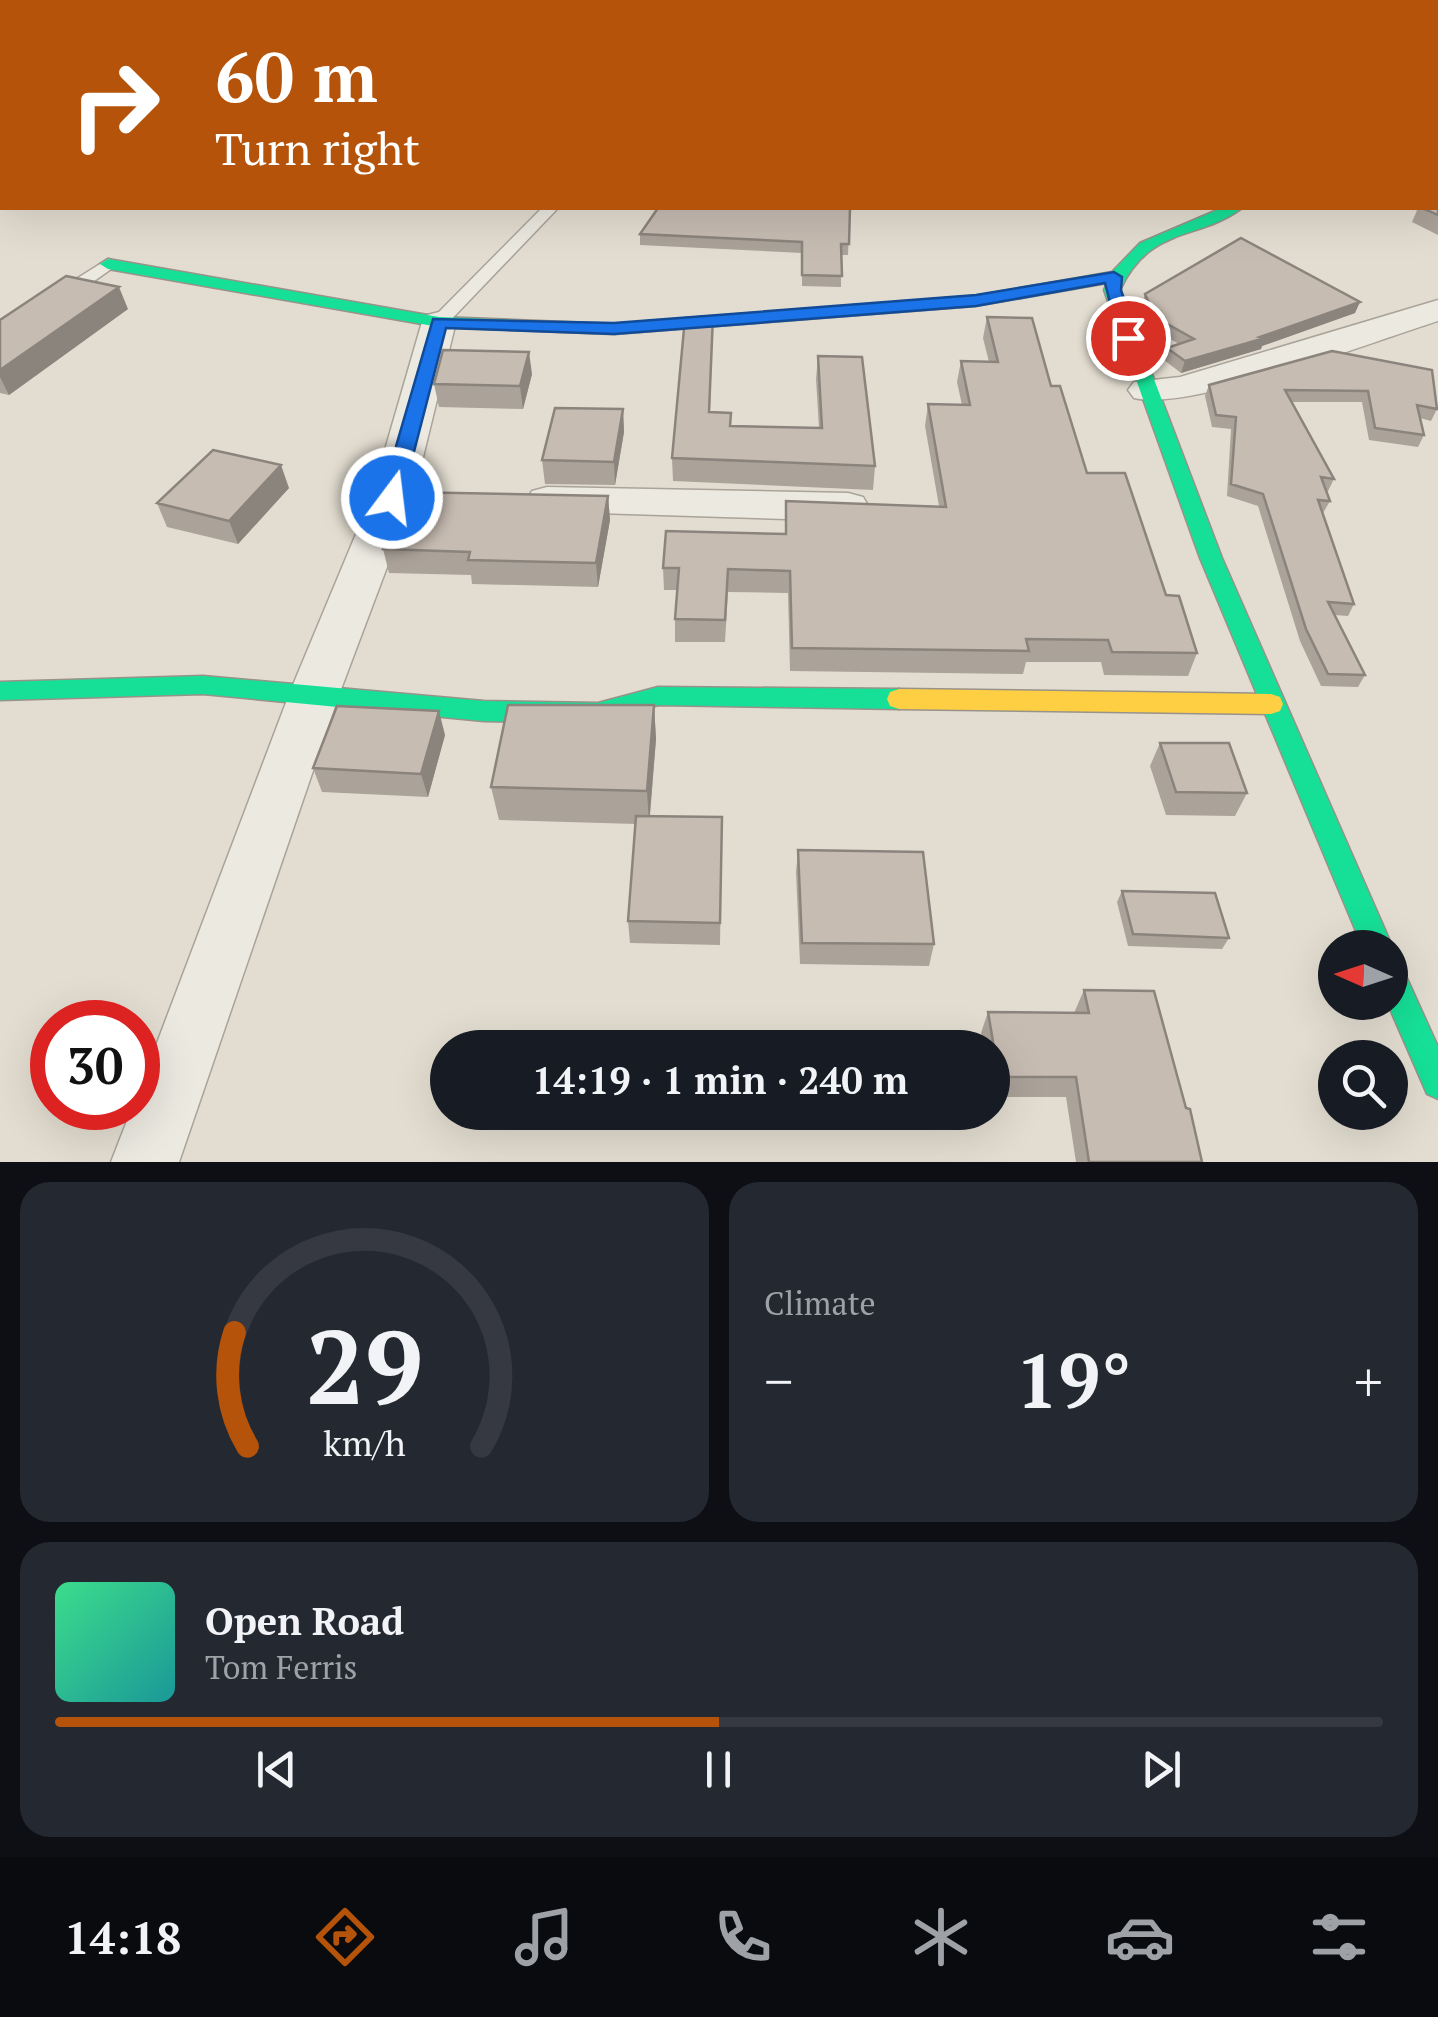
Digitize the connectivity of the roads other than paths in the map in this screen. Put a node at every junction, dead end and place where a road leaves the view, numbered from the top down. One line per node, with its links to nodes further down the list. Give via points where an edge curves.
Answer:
1 (548, 210): 7 (lane)
2 (1230, 210): 4 (street, via 1141,251)
3 (108, 264): 5 (lane); 7 (street)
4 (1114, 277): 7 (street, via 976,300 614,329); 10 (street, via 1118,311)
5 (46, 307)
6 (1438, 310): 8 (street)
7 (439, 322): 13 (street, via 411,499)
8 (1367, 329): 9 (street); 10 (street, via 1183,388)
9 (1400, 350)
10 (1147, 390): 15 (street)
11 (508, 500): 12 (street)
12 (895, 508)
13 (316, 692): 14 (street, via 202,685); 15 (street, via 503,712 598,712 658,696); 19 (street)
14 (2, 694)
15 (1271, 704): 16 (street)
16 (1370, 930)
17 (1408, 1015): 18 (street)
18 (1438, 1083)
19 (145, 1162)

